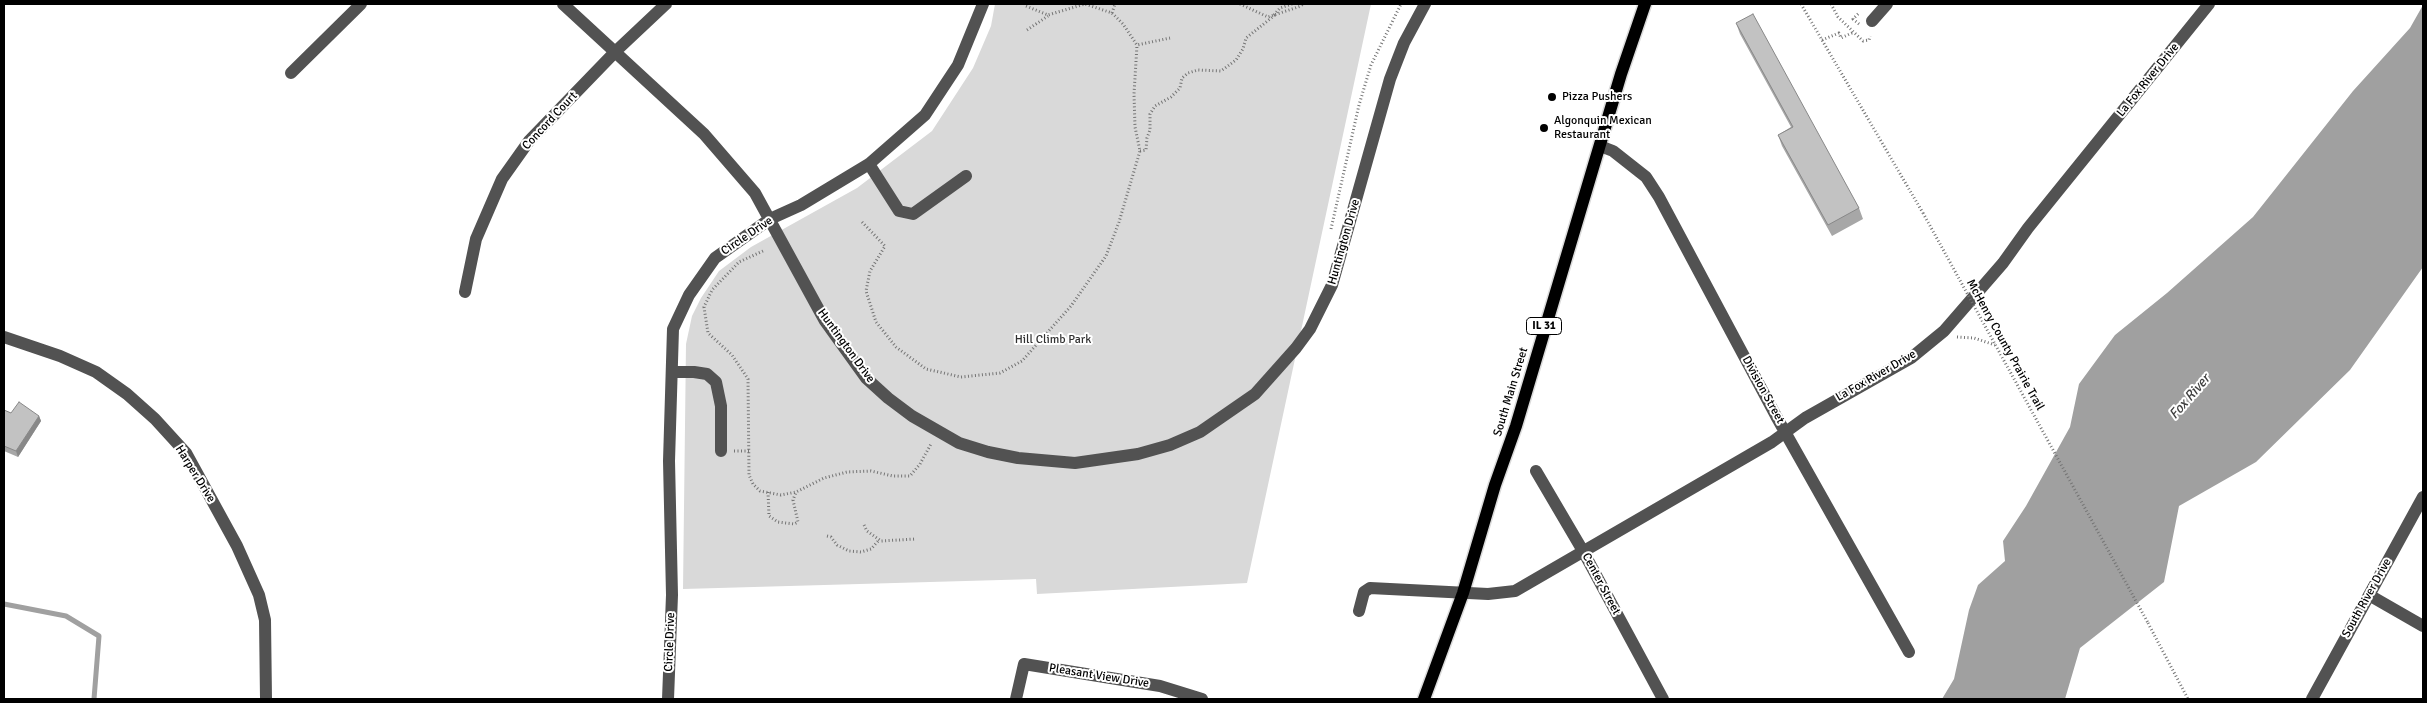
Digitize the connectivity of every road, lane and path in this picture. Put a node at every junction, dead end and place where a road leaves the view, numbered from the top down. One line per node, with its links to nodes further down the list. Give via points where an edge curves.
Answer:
1 (361, 4): 27 (street)
2 (563, 4): 26 (street, Huntington Drive)
3 (666, 4): 26 (street, Concord Court)
4 (983, 4): 30 (street, Circle Drive, via 958,65 925,115)
5 (1115, 4): 17 (path)
6 (1240, 4): 19 (path, via 1268,17)
7 (1292, 4): 19 (path, via 1280,8)
8 (1303, 4): 19 (path)
9 (1401, 4): 34 (path, via 1371,65)
10 (1425, 4): 32 (street, Huntington Drive, via 1404,43 1390,79 1340,264 1310,329 1276,374 1255,394 1200,432 1170,445 1138,454 1075,463 1047,462 988,452 959,443 912,416 866,378 826,321)
11 (1645, 4): 28 (main road, South Main Street / IL 31)
12 (1801, 4): 24 (path, McHenry County Prairie Trail)
13 (1831, 4): 22 (path, via 1838,17)
14 (1887, 4): 20 (street)
15 (2209, 4): 37 (street, La Fox River Drive, via 2003,263)
16 (1026, 6): 18 (path)
17 (1112, 13): 18 (path, via 1085,4); 25 (path)
18 (1048, 15): 21 (path)
19 (1274, 15): 29 (path, via 1246,38 1236,60 1221,70 1198,70 1182,78 1180,88 1171,98 1155,106 1150,114 1146,150)
20 (1868, 28): 20 (path, via 1853,19 1860,12); 22 (path, via 1871,36 1866,42)
21 (1028, 30)
22 (1854, 32): 24 (path, via 1841,38 1839,33)
23 (1170, 38): 25 (path)
24 (1822, 40): 39 (path, McHenry County Prairie Trail, bridge)
25 (1137, 45): 29 (path, via 1134,94)
26 (616, 51): 32 (street, Huntington Drive, via 704,134 755,192); 36 (street, Concord Court, via 529,141 502,179 476,239)
27 (291, 73)
28 (1600, 146): 41 (street, Division Street, via 1613,151 1646,177 1659,196); 53 (main road, South Main Street / IL 31)
29 (1140, 151): 33 (path, via 1130,190 1106,256 1071,306 1022,361 1000,373 960,377 926,369 896,347 876,322 866,291 870,271 885,246)
30 (869, 164): 31 (street, via 899,211 913,214); 32 (street, Circle Drive, via 801,205)
31 (966, 176)
32 (770, 219): 40 (street, Circle Drive, via 715,258 689,295 673,330)
33 (862, 222)
34 (1330, 232)
35 (764, 251): 45 (path, via 739,262 712,290 704,307 708,334 732,355 748,379 749,475 760,491)
36 (464, 292)
37 (1944, 331): 39 (path, via 1961,339 1974,338); 41 (street, La Fox River Drive, via 1911,358)
38 (4, 337): 58 (street, Harper Drive, via 96,372 155,418 186,454 237,546 259,595 266,620)
39 (1995, 345): 64 (path, McHenry County Prairie Trail, bridge)
40 (672, 372): 43 (street, via 707,374 716,382 721,406); 59 (street, Circle Drive, via 669,462 672,595)
41 (1786, 431): 52 (street, La Fox River Drive); 57 (street, Division Street)
42 (931, 444): 46 (path, via 910,476 871,471 846,472 824,478)
43 (721, 452)
44 (1536, 471): 52 (street, Center Street)
45 (768, 492): 46 (path, via 781,495); 46 (path, via 769,516 778,522 794,524 798,522 793,500)
46 (796, 492)
47 (2423, 497): 54 (street, South River Drive)
48 (864, 525): 51 (path)
49 (827, 536): 51 (path, via 849,551 861,552 871,549)
50 (916, 539): 51 (path)
51 (879, 540)
52 (1583, 550): 53 (street, La Fox River Drive, via 1509,593); 63 (street, Center Street)
53 (1463, 593): 55 (street, La Fox River Drive, via 1370,588 1364,592); 62 (main road, South Main Street / IL 31)
54 (2368, 595): 56 (street); 65 (street, South River Drive)
55 (1359, 611)
56 (2423, 626)
57 (1909, 652)
58 (266, 699)
59 (668, 699)
60 (1016, 699): 61 (street, Pleasant View Drive, via 1024,664 1160,686)
61 (1202, 699)
62 (1424, 699)
63 (1663, 699)
64 (2188, 699)
65 (2312, 699)

